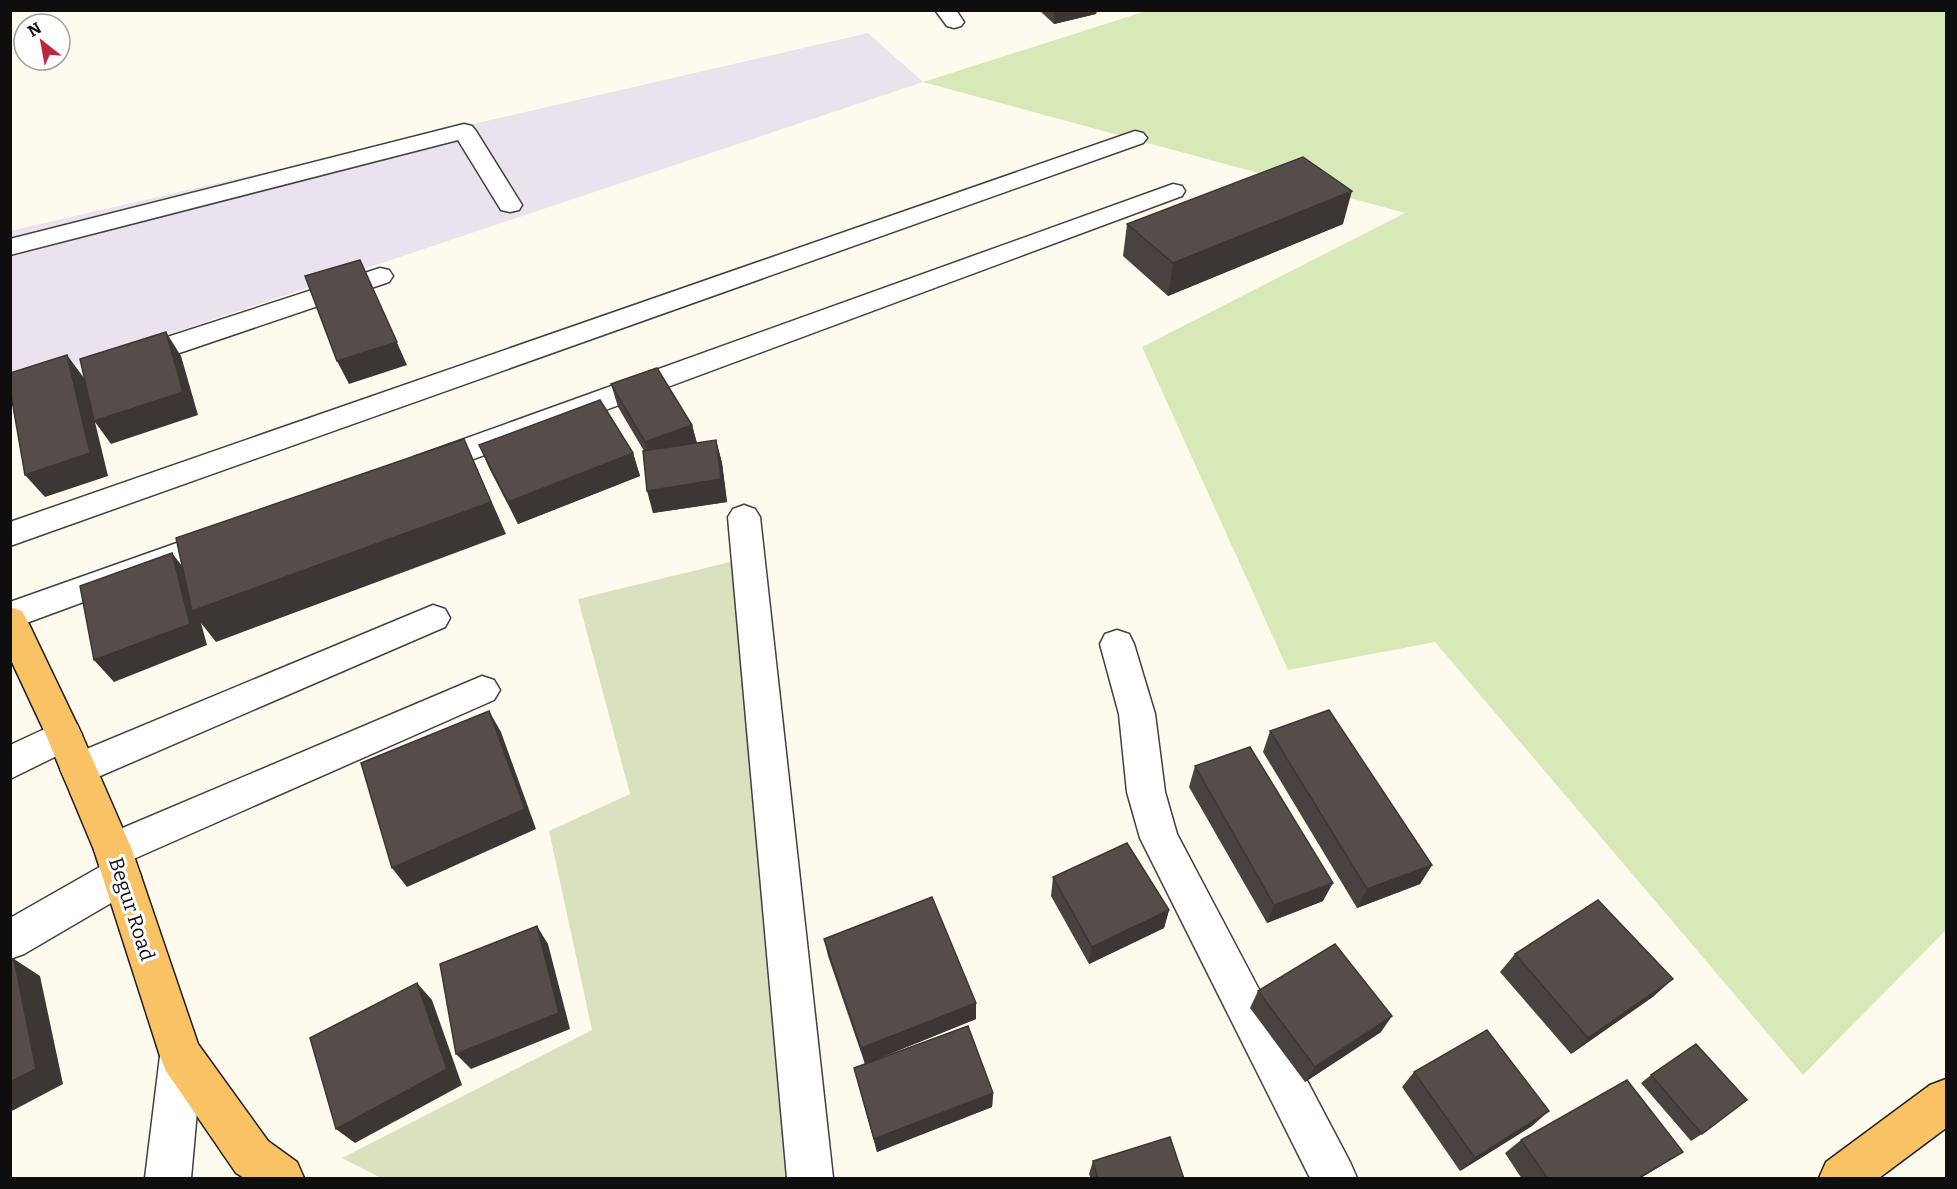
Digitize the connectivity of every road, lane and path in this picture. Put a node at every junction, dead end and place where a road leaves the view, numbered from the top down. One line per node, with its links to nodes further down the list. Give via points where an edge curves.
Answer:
1 (1135, 138): 10 (street)
2 (1173, 191): 7 (street)
3 (510, 205): 4 (street, via 464,131)
4 (10, 247)
5 (380, 276): 6 (street)
6 (110, 367)
7 (402, 473)
8 (744, 517): 23 (street)
9 (245, 530): 11 (street)
10 (10, 534)
11 (10, 618): 15 (main road, Begur Road)
12 (433, 618): 15 (street)
13 (1117, 644): 24 (street, via 1137,714 1146,792 1159,838)
14 (482, 690): 17 (street)
15 (71, 752): 16 (street); 17 (main road, Begur Road)
16 (10, 763)
17 (117, 863): 18 (street); 19 (main road, Begur Road)
18 (10, 940)
19 (181, 1056): 21 (street); 22 (main road, Begur Road, via 252,1156)
20 (1947, 1101): 25 (main road)
21 (168, 1179)
22 (281, 1179)
23 (810, 1179)
24 (1334, 1179)
25 (1842, 1179)

